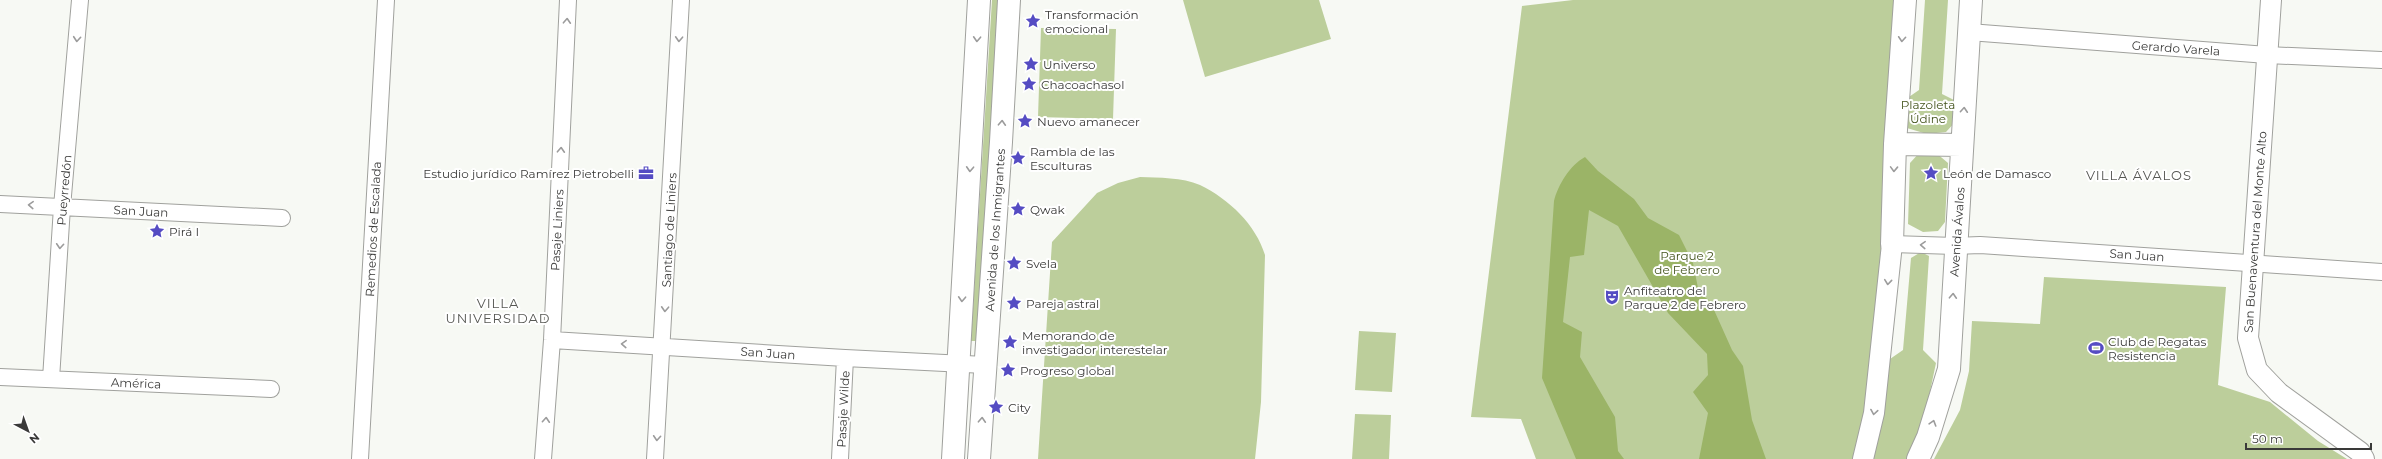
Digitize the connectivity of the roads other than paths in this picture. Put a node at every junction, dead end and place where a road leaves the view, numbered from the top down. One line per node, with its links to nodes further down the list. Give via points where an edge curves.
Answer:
1 (80, 0): 16 (street, Pueyrredón, one-way to 16)
2 (386, 0): 30 (street, Remedios de Escalada)
3 (568, 0): 22 (street, Pasaje Liniers, one-way to 3)
4 (681, 0): 23 (street, Santiago de Liniers, one-way to 23)
5 (979, 0): 25 (main road, one-way to 25)
6 (1009, 0): 26 (main road, Avenida de los Inmigrantes, one-way to 6)
7 (1904, 0): 13 (main road, one-way to 13)
8 (1971, 0): 10 (main road, Avenida Ávalos)
9 (2271, 0): 11 (street, San Buenaventura del Monte Alto)
10 (1969, 32): 11 (street, Gerardo Varela); 14 (main road, Avenida Ávalos, one-way to 10)
11 (2267, 55): 12 (street, Gerardo Varela); 20 (street, San Buenaventura del Monte Alto)
12 (2382, 60)
13 (1895, 144): 14 (main road); 18 (main road, one-way to 18)
14 (1962, 145): 19 (main road, Avenida Ávalos)
15 (0, 204): 16 (street, San Juan, one-way to 15)
16 (62, 207): 17 (street, San Juan); 28 (street, Pueyrredón, one-way to 28)
17 (282, 218)
18 (1892, 244): 19 (street, San Juan, one-way to 18); 36 (street, one-way to 36, via 1874,413)
19 (1955, 246): 20 (street, San Juan, via 1980,245); 37 (main road, Avenida Ávalos, one-way to 19, via 1928,437 1949,369)
20 (2253, 264): 21 (street, San Juan); 38 (street, San Buenaventura del Monte Alto, via 2248,338 2257,370 2279,392 2360,452)
21 (2382, 272)
22 (552, 340): 23 (street, San Juan, one-way to 22); 31 (street, Pasaje Liniers, one-way to 22)
23 (663, 346): 24 (street, San Juan); 32 (street, Santiago de Liniers, one-way to 32)
24 (845, 358): 25 (street, San Juan); 33 (street, Pasaje Wilde)
25 (958, 364): 26 (street, San Juan); 34 (main road)
26 (985, 365): 35 (main road, Avenida de los Inmigrantes, one-way to 26)
27 (0, 377): 28 (street, América)
28 (51, 380): 29 (street, América)
29 (271, 389)
30 (360, 459)
31 (543, 459)
32 (655, 459)
33 (840, 459)
34 (953, 459)
35 (980, 459)
36 (1863, 459)
37 (1918, 459)
38 (2364, 459)

